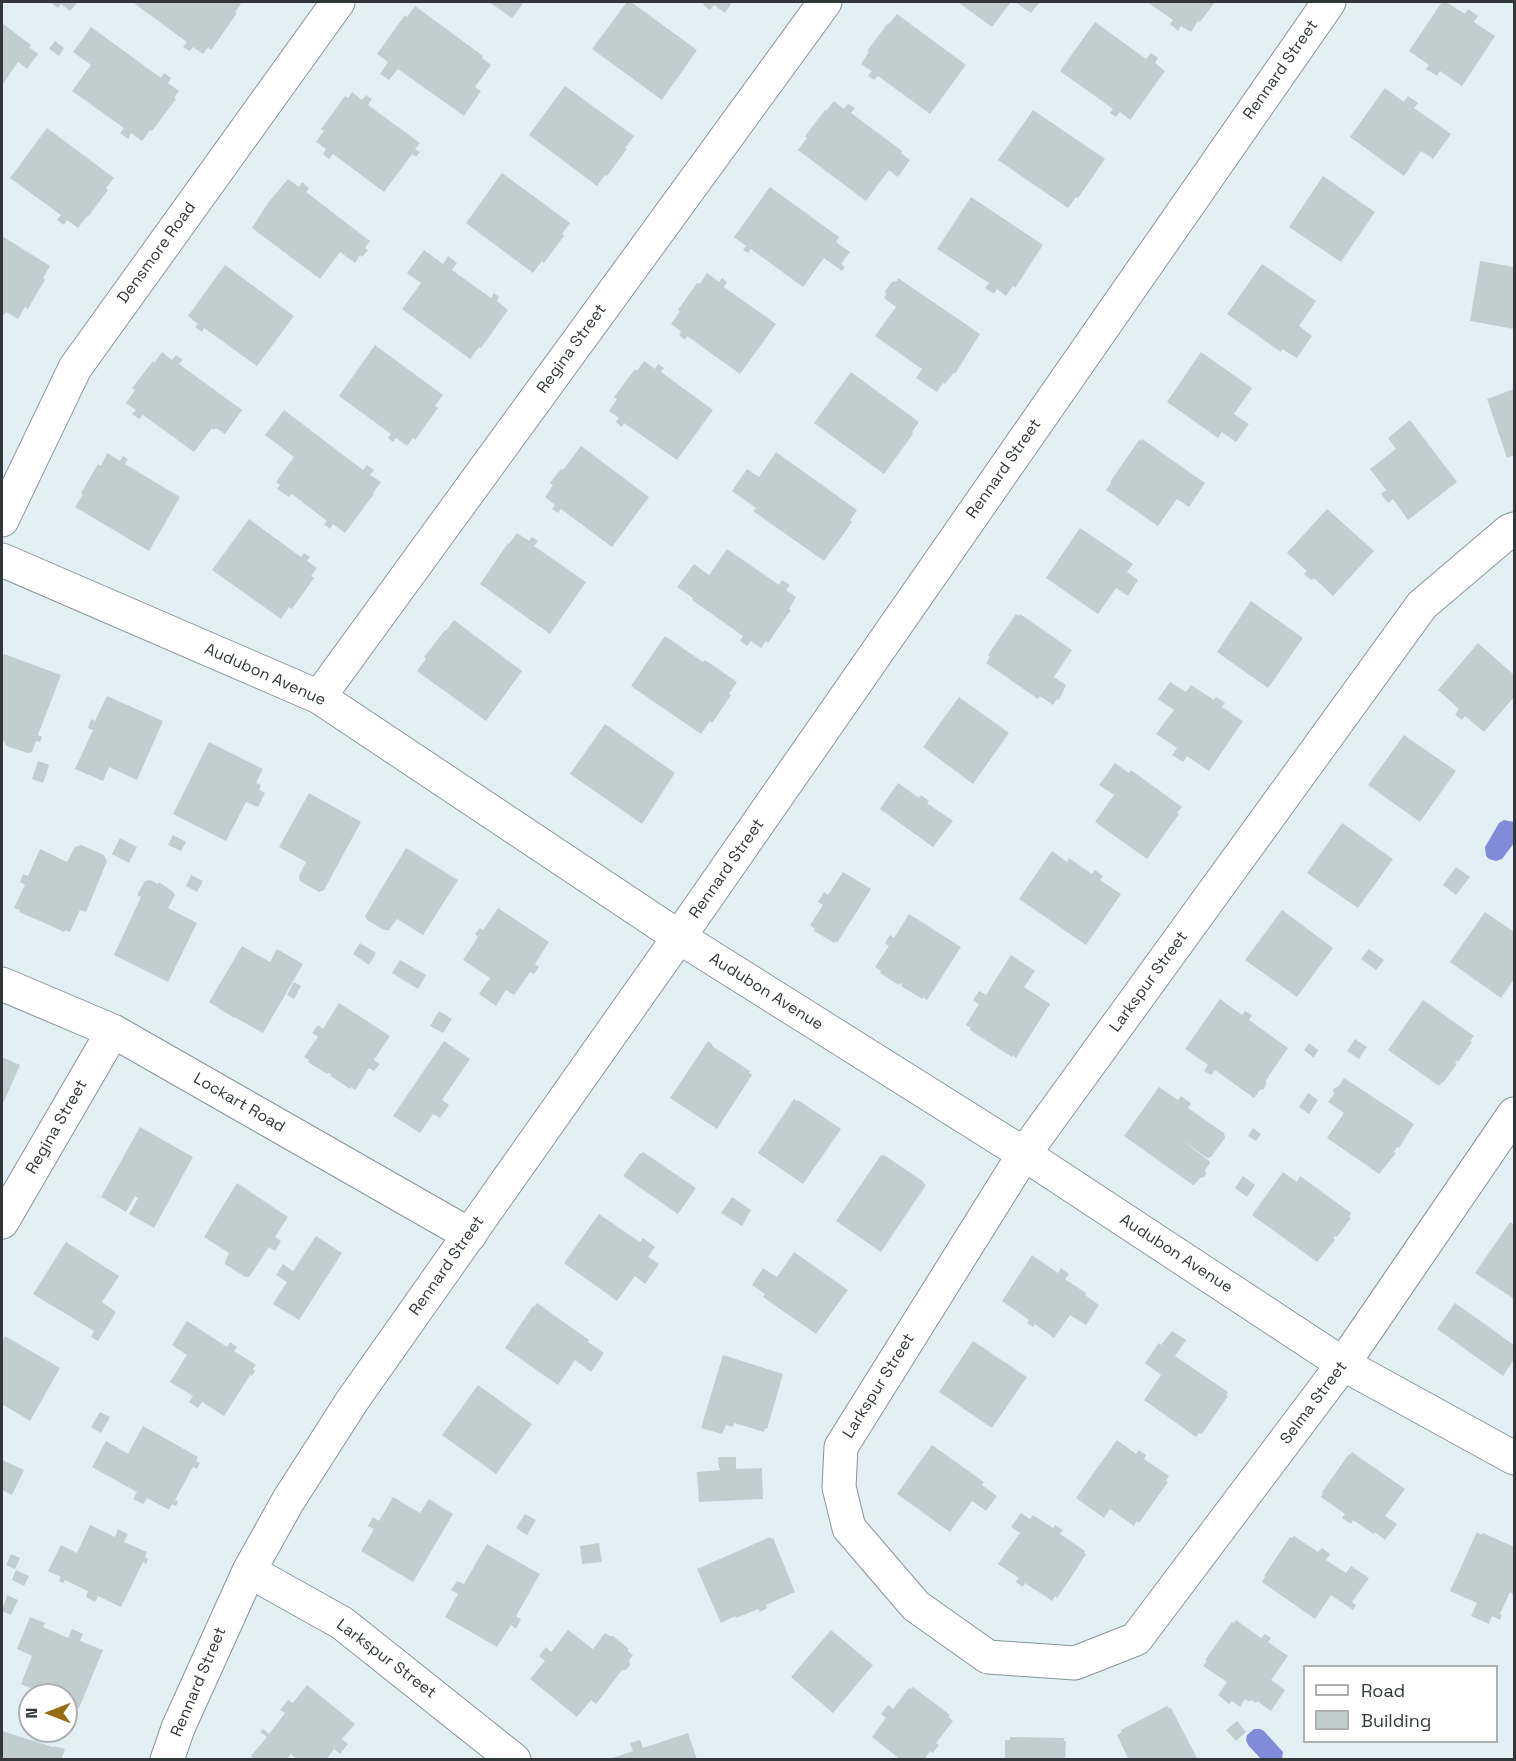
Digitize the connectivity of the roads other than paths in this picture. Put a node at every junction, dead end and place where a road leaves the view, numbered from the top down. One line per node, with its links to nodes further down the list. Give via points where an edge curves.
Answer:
1 (338, 2): 4 (street, Densmore Road, via 75,368)
2 (825, 2): 7 (street, Regina Street)
3 (1329, 2): 8 (street, Rennard Street)
4 (2, 520)
5 (1515, 529): 12 (street, Larkspur Street, via 1422,605)
6 (2, 560): 7 (street, Audubon Avenue)
7 (319, 697): 8 (street, Audubon Avenue)
8 (679, 937): 12 (street, Audubon Avenue); 14 (street, Rennard Street)
9 (2, 984): 10 (street, Lockart Road)
10 (113, 1031): 13 (street, Regina Street); 14 (street, Lockart Road)
11 (1515, 1114): 15 (street, Selma Street)
12 (1024, 1154): 15 (street, Audubon Avenue); 18 (street, Larkspur Street, via 841,1447 838,1487 849,1528 916,1606 988,1657 1075,1663)
13 (2, 1222)
14 (470, 1235): 17 (street, Rennard Street, via 352,1401)
15 (1343, 1364): 16 (street, Audubon Avenue); 18 (street, Selma Street, via 1136,1639)
16 (1515, 1458)
17 (249, 1571): 19 (street, Rennard Street); 20 (street, Larkspur Street, via 342,1623)
18 (1084, 1659)
19 (167, 1760)
20 (514, 1760)

